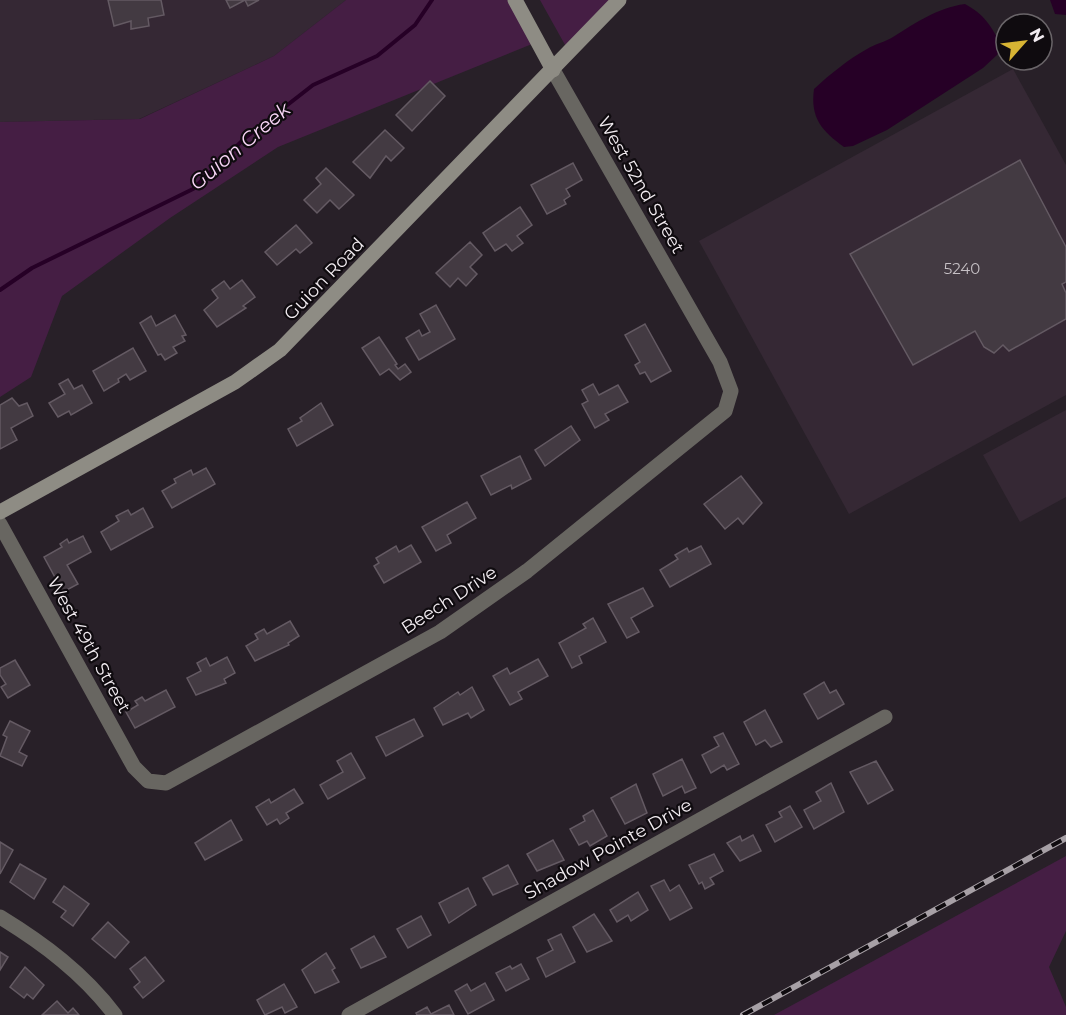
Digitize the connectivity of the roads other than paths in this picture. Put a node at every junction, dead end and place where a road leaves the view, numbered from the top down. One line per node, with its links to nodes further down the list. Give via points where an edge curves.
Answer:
1 (514, 0): 3 (street, West 52nd Street)
2 (619, 0): 3 (street, Guion Road)
3 (553, 70): 4 (street, West 52nd Street, via 720,362); 5 (street, Guion Road, via 270,358 235,382)
4 (731, 391): 8 (street, Beech Drive, via 725,411 717,418 527,571 459,620 166,783)
5 (0, 513)
6 (0, 524): 8 (street, West 49th Street, via 135,767)
7 (885, 717): 11 (street, Shadow Pointe Drive)
8 (148, 781)
9 (0, 917): 10 (street, via 40,941 69,965)
10 (115, 1015)
11 (349, 1015)

